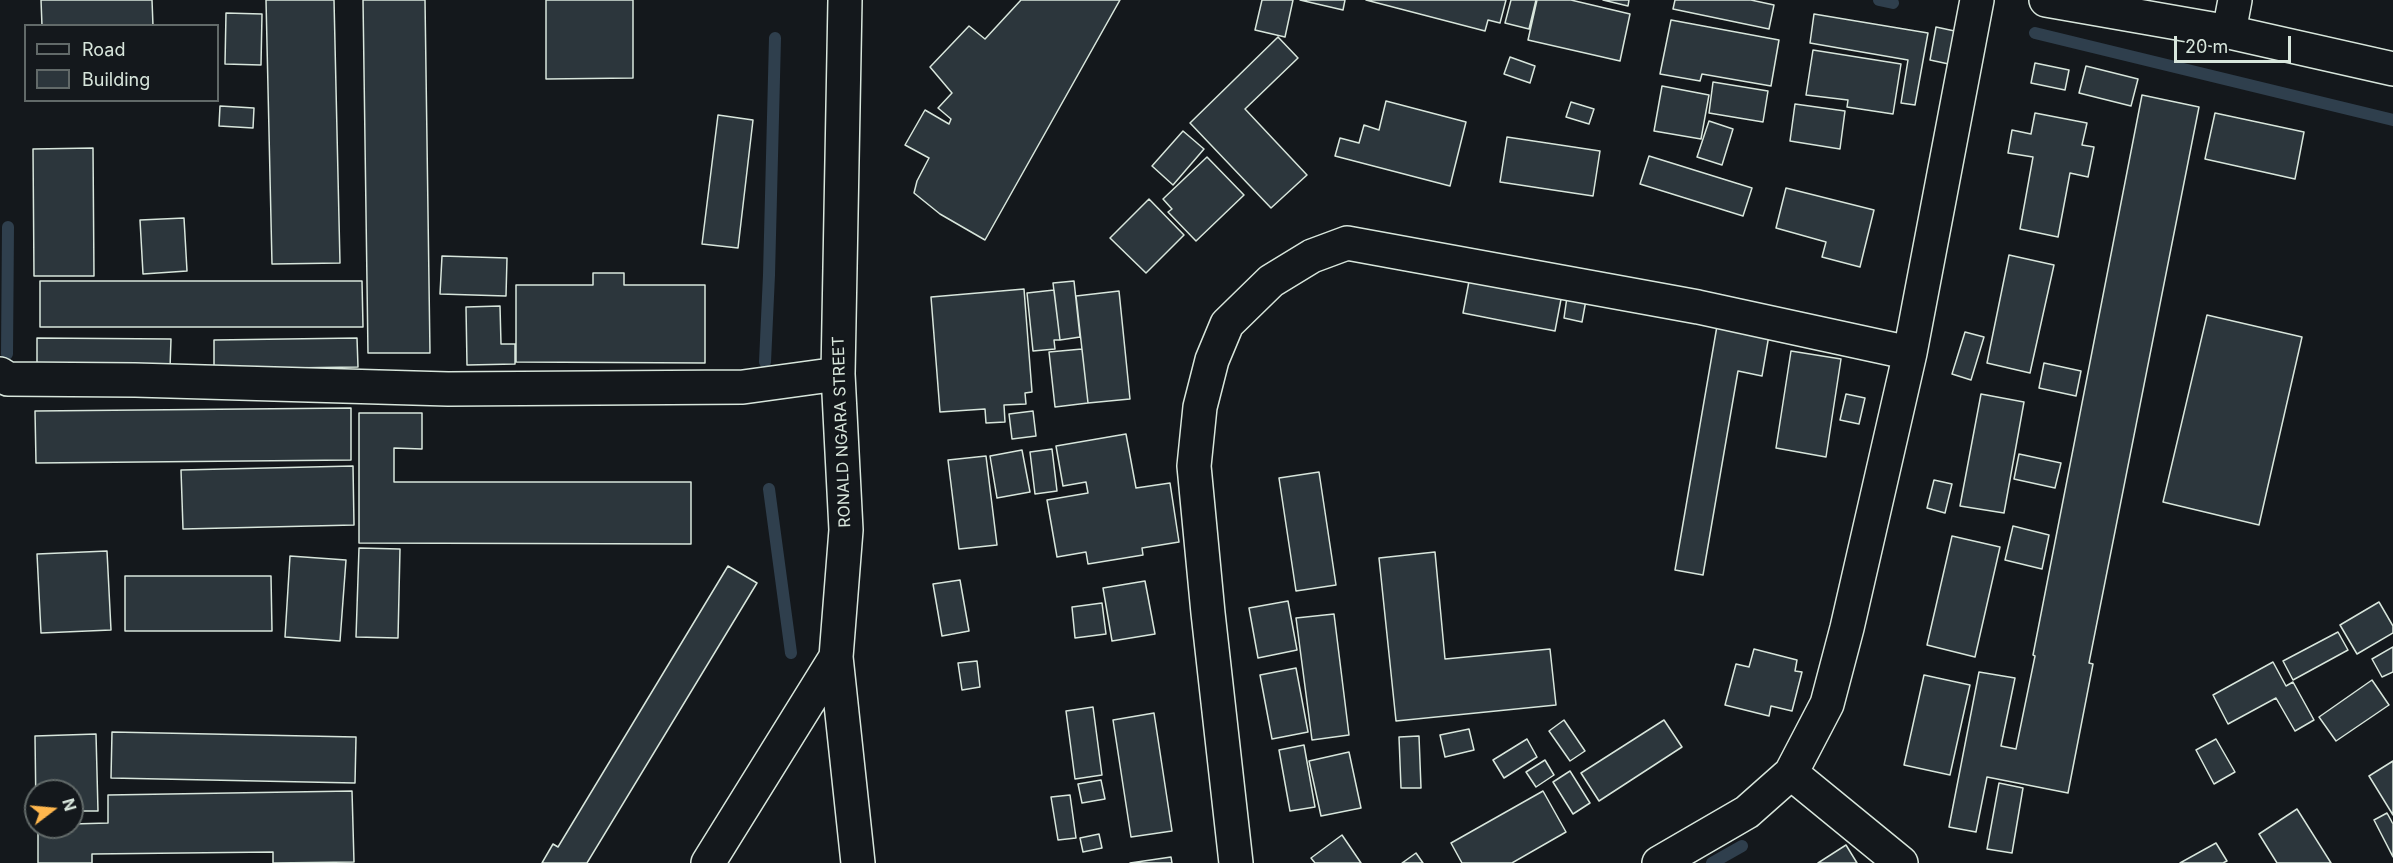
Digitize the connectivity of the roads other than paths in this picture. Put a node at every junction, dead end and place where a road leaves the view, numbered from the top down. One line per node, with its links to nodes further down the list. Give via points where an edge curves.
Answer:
1 (845, 0): 9 (street, RONALD NGARA STREET)
2 (1977, 0): 7 (street)
3 (2046, 0): 5 (street)
4 (2235, 0): 5 (street)
5 (2229, 32): 6 (street)
6 (2393, 69)
7 (1910, 353): 11 (street, via 1827,704); 14 (street, via 1698,307 1347,243 1312,256 1271,281 1227,324 1212,360 1200,407 1194,466)
8 (0, 374): 9 (street, via 8,379 448,388 743,387)
9 (838, 375): 10 (street, RONALD NGARA STREET, via 846,530)
10 (836, 657): 12 (street); 13 (street, RONALD NGARA STREET)
11 (1791, 773): 15 (street, via 1747,812); 16 (street)
12 (708, 863)
13 (858, 863)
14 (1236, 863)
15 (1659, 863)
16 (1901, 863)

